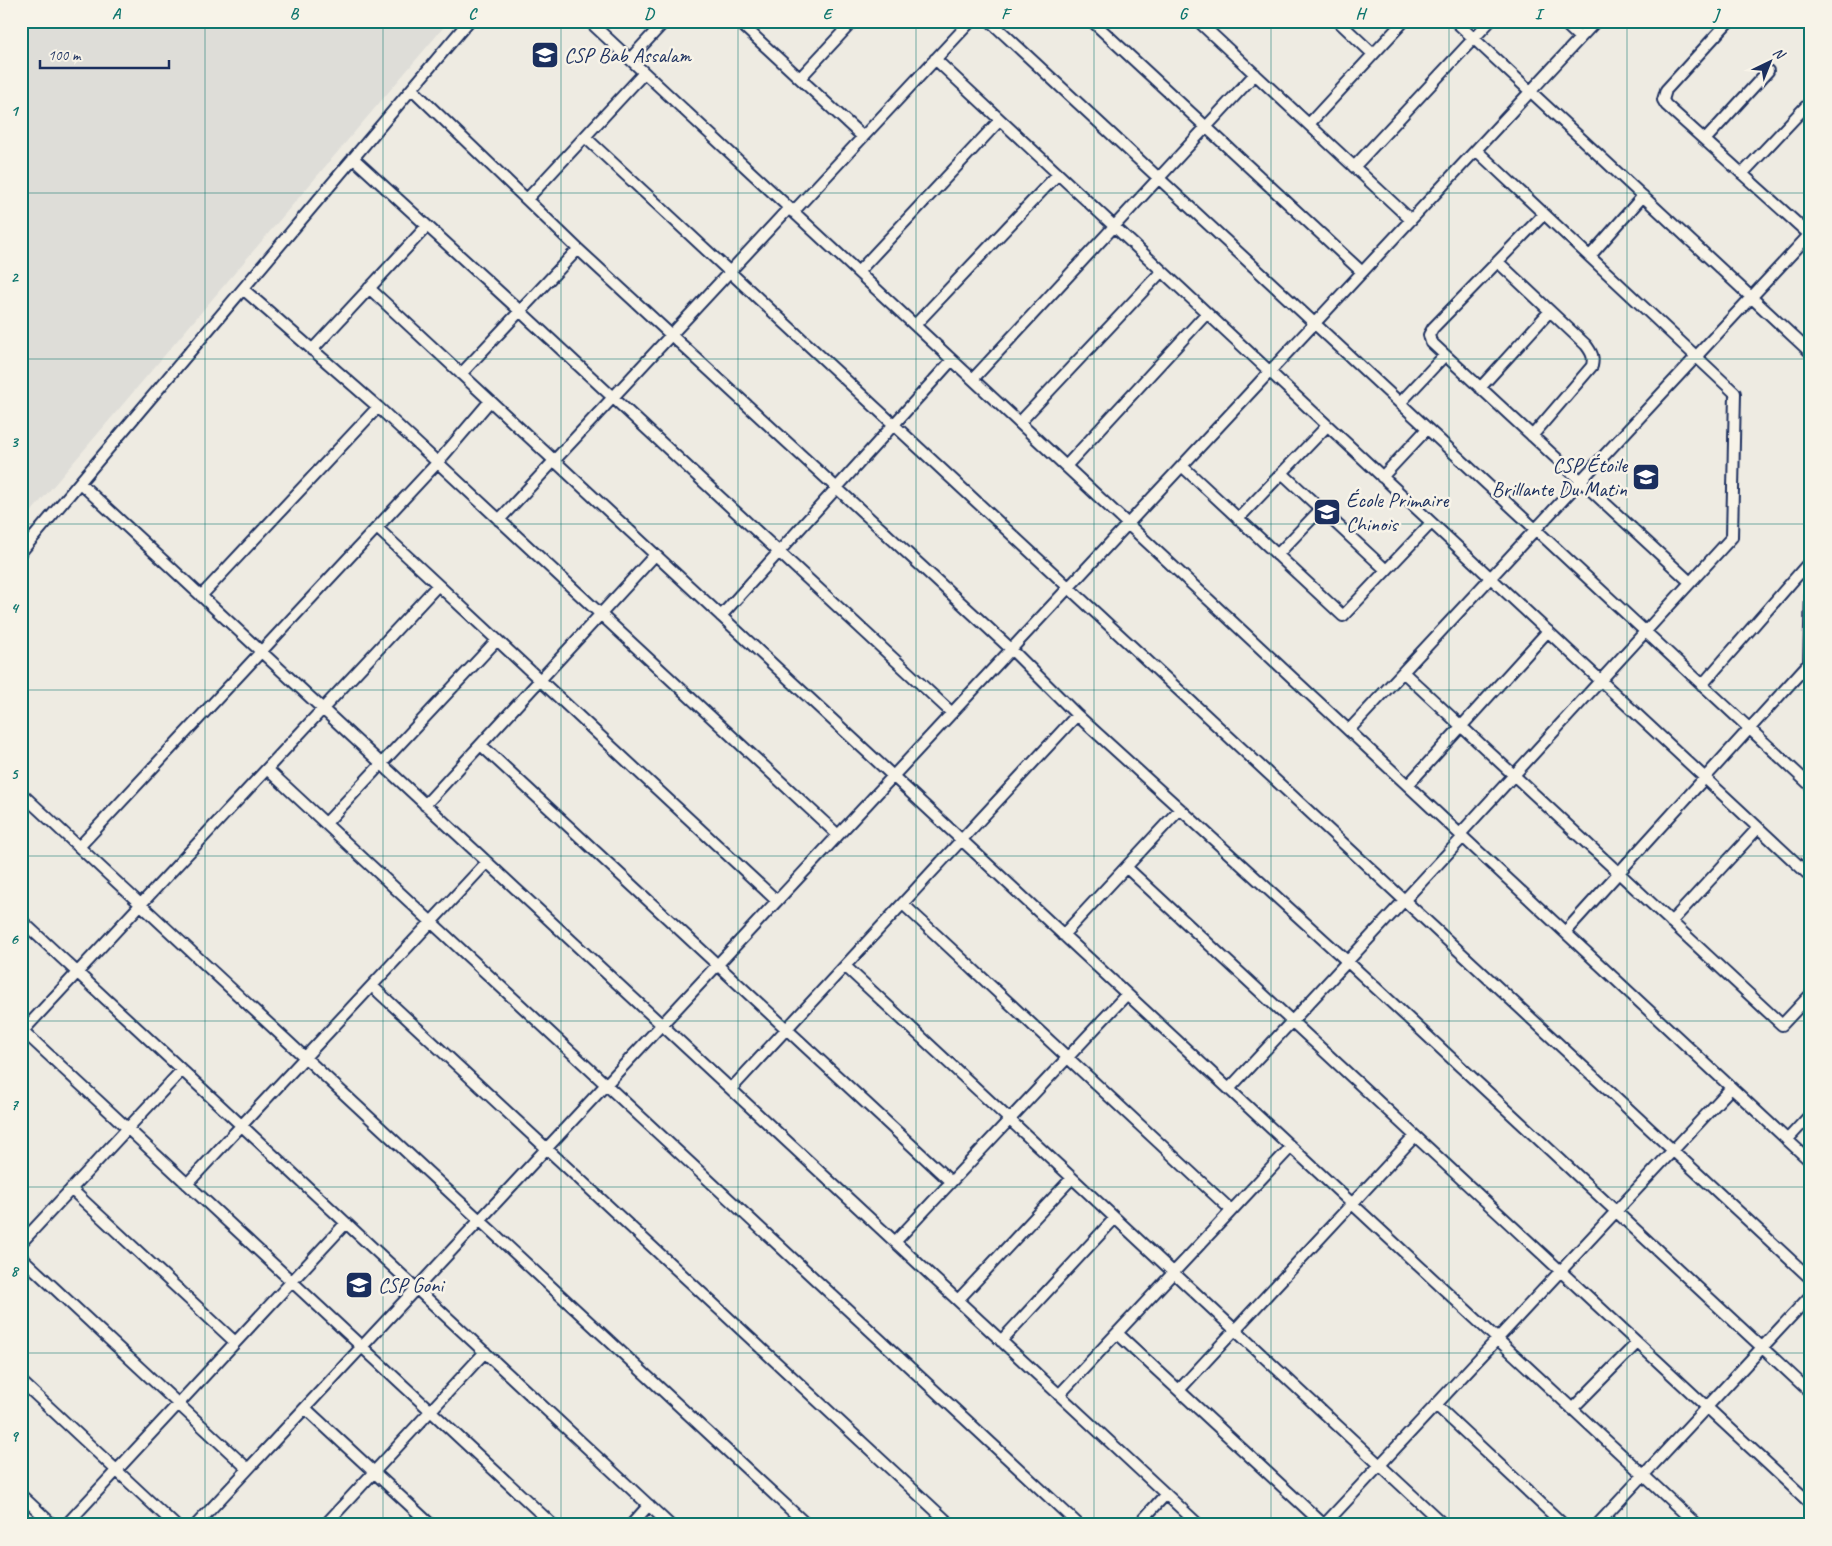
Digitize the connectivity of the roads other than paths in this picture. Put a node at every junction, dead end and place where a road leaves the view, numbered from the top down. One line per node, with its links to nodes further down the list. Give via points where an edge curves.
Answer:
1 (469, 21): 26 (street)
2 (589, 21): 20 (street)
3 (665, 21): 20 (street)
4 (738, 21): 25 (street)
5 (853, 21): 25 (street)
6 (971, 21): 21 (street)
7 (990, 21): 40 (street)
8 (1092, 21): 31 (street)
9 (1198, 21): 24 (street)
10 (1338, 21): 19 (street)
11 (1404, 21): 19 (street)
12 (1455, 21): 18 (street)
13 (1490, 21): 18 (street)
14 (1562, 21): 17 (street)
15 (1596, 21): 17 (street)
16 (1729, 21): 34 (street, via 1664,95 1666,105)
17 (1580, 38): 27 (street)
18 (1474, 39): 27 (street); 37 (street)
19 (1373, 54): 30 (street)
20 (630, 59): 23 (street)
21 (935, 59): 29 (street); 33 (street)
22 (1768, 71): 34 (street)
23 (644, 73): 32 (street); 43 (street)
24 (1255, 74): 30 (street); 31 (street)
25 (800, 78): 33 (street)
26 (412, 89): 36 (street); 42 (street)
27 (1530, 92): 35 (street); 41 (street)
28 (1811, 101): 39 (street)
29 (1000, 120): 38 (street); 54 (street)
30 (1308, 124): 37 (street)
31 (1206, 127): 40 (street); 55 (street)
32 (585, 137): 42 (street); 53 (street)
33 (863, 137): 43 (street)
34 (1705, 140): 39 (street)
35 (1476, 150): 44 (street); 45 (street)
36 (353, 158): 46 (street); 57 (street)
37 (1354, 167): 45 (street)
38 (1058, 174): 47 (street); 63 (street)
39 (1742, 174): 48 (street)
40 (1159, 178): 47 (street); 62 (street)
41 (1642, 196): 50 (street); 58 (street)
42 (528, 198): 49 (street)
43 (791, 210): 53 (street); 54 (street)
44 (1544, 214): 50 (street); 51 (street)
45 (1411, 220): 55 (street)
46 (427, 226): 56 (street); 59 (street)
47 (1114, 226): 52 (street); 72 (street)
48 (1810, 235): 58 (street)
49 (578, 249): 59 (street); 64 (street)
50 (1590, 256): 68 (street)
51 (1498, 262): 60 (street); 67 (street, via 1429,334 1431,342)
52 (1162, 271): 61 (street); 78 (street)
53 (729, 272): 64 (street); 79 (street)
54 (858, 272): 63 (street)
55 (1362, 272): 62 (street)
56 (369, 288): 65 (street); 71 (street)
57 (243, 289): 65 (street); 90 (street)
58 (1751, 297): 66 (street); 68 (street)
59 (520, 311): 71 (street); 74 (street)
60 (1550, 311): 73 (street); 82 (street, via 1592,352 1592,366)
61 (1207, 313): 70 (street); 85 (street)
62 (1314, 324): 70 (street); 76 (street)
63 (915, 325): 69 (street)
64 (671, 334): 74 (street); 91 (street)
65 (312, 350): 77 (street)
66 (1811, 353)
67 (1445, 355): 73 (street); 76 (street)
68 (1696, 356): 89 (street); 106 (street, via 1735,393 1732,537)
69 (952, 360): 72 (street); 79 (street)
70 (1270, 372): 80 (street); 86 (street)
71 (461, 374): 75 (street)
72 (973, 379): 78 (street)
73 (1480, 388): 82 (street)
74 (613, 397): 83 (street); 100 (street)
75 (490, 401): 83 (street); 84 (street)
76 (1400, 404): 81 (street)
77 (378, 407): 84 (street); 110 (street)
78 (1020, 422): 85 (street)
79 (894, 425): 91 (street); 108 (street)
80 (1327, 426): 87 (street); 88 (street)
81 (1428, 429): 88 (street); 98 (street)
82 (1532, 436): 89 (street)
83 (554, 460): 94 (street); 101 (street)
84 (438, 462): 94 (street); 97 (street)
85 (1066, 466): 96 (street)
86 (1182, 466): 93 (street); 96 (street)
87 (1282, 473): 92 (street); 93 (street)
88 (1382, 476): 95 (street)
89 (1580, 481): 98 (street); 106 (street)
90 (80, 483): 99 (street); 110 (street)
91 (838, 487): 100 (street); 116 (street)
92 (1321, 509): 102 (street); 104 (street)
93 (1238, 519): 102 (street)
94 (499, 520): 111 (street)
95 (1431, 522): 104 (street); 105 (street)
96 (1128, 523): 108 (street); 127 (street)
97 (377, 528): 107 (street); 117 (street)
98 (1535, 529): 105 (street); 114 (street)
99 (21, 552)
100 (779, 552): 112 (street); 123 (street)
101 (655, 555): 111 (street); 112 (street)
102 (1278, 555): 104 (street, via 1343,616)
103 (1811, 560): 121 (street)
104 (1386, 570)
105 (1490, 578): 113 (street); 118 (street)
106 (1690, 582): 114 (street)
107 (438, 585): 115 (street); 122 (street)
108 (1068, 588): 116 (street); 149 (street)
109 (1811, 589): 126 (street, via 1809,663)
110 (201, 596): 117 (street)
111 (601, 615): 120 (street); 141 (street)
112 (721, 616): 132 (street)
113 (1548, 631): 119 (street); 125 (street)
114 (1645, 632): 119 (street); 121 (street)
115 (497, 640): 120 (street); 129 (street)
116 (1012, 649): 123 (street); 124 (street)
117 (261, 652): 122 (street); 144 (street)
118 (1403, 672): 125 (street); 127 (street)
119 (1600, 680): 131 (street); 133 (street)
120 (541, 681): 128 (street); 150 (street)
121 (1702, 685): 126 (street)
122 (323, 709): 129 (street); 130 (street)
123 (952, 713): 132 (street)
124 (1077, 715): 138 (street); 143 (street)
125 (1462, 726): 131 (street); 135 (street)
126 (1749, 729): 133 (street); 134 (street)
127 (1349, 730): 135 (street)
128 (481, 745): 137 (street); 159 (street)
129 (381, 764): 137 (street); 139 (street)
130 (267, 769): 139 (street); 152 (street)
131 (1513, 775): 142 (street); 147 (street)
132 (893, 776): 141 (street); 143 (street)
133 (1705, 778): 140 (street); 147 (street)
134 (1808, 779)
135 (1408, 785): 142 (street)
136 (21, 793): 144 (street)
137 (425, 805): 145 (street)
138 (1180, 809): 146 (street); 158 (street)
139 (326, 823): 154 (street)
140 (1758, 828): 148 (street); 155 (street)
141 (838, 835): 150 (street)
142 (1462, 836): 149 (street); 156 (street)
143 (962, 840): 151 (street); 157 (street)
144 (79, 847): 152 (street)
145 (487, 862): 154 (street); 166 (street)
146 (1126, 867): 157 (street); 165 (street)
147 (1619, 873): 155 (street); 156 (street)
148 (1811, 877)
149 (1404, 900): 158 (street); 184 (street)
150 (777, 901): 159 (street)
151 (902, 904): 160 (street); 170 (street)
152 (141, 905): 161 (street); 169 (street)
153 (21, 920): 161 (street)
154 (432, 922): 162 (street); 172 (street)
155 (1671, 922): 164 (street, via 1782,1025)
156 (1565, 932): 173 (street)
157 (1063, 935): 163 (street)
158 (1348, 962): 165 (street); 192 (street)
159 (718, 965): 166 (street); 167 (street)
160 (845, 966): 167 (street); 177 (street)
161 (77, 973): 168 (street); 171 (street)
162 (372, 986): 169 (street); 183 (street)
163 (1127, 994): 170 (street); 175 (street)
164 (1811, 994)
165 (1292, 1021): 175 (street); 180 (street)
166 (662, 1025): 172 (street); 174 (street)
167 (787, 1029): 174 (street); 187 (street)
168 (22, 1031): 179 (street)
169 (305, 1058): 178 (street); 194 (street)
170 (1067, 1058): 177 (street); 191 (street)
171 (182, 1070): 178 (street); 179 (street)
172 (606, 1084): 183 (street); 245 (street)
173 (1731, 1088): 181 (street); 184 (street)
174 (731, 1089): 197 (street)
175 (1229, 1089): 182 (street)
176 (1811, 1114): 181 (street)
177 (1009, 1120): 186 (street); 187 (street)
178 (242, 1126): 188 (street); 195 (street)
179 (128, 1128): 188 (street); 189 (street)
180 (1416, 1136): 190 (street); 199 (street)
181 (1787, 1140): 185 (street)
182 (1291, 1146): 190 (street); 191 (street)
183 (546, 1148): 194 (street); 244 (street)
184 (1673, 1150): 192 (street); 201 (street)
185 (1811, 1162)
186 (1072, 1178): 193 (street); 205 (street)
187 (951, 1182): 197 (street)
188 (187, 1184): 202 (street)
189 (71, 1189): 196 (street); 210 (street)
190 (1352, 1204): 206 (street); 208 (street)
191 (1231, 1210): 200 (street)
192 (1616, 1212): 199 (street); 213 (street)
193 (1115, 1218): 200 (street); 209 (street)
194 (480, 1220): 203 (street); 243 (street)
195 (346, 1223): 202 (street); 203 (street)
196 (21, 1242)
197 (895, 1242): 205 (street)
198 (21, 1258): 219 (street)
199 (1560, 1271): 208 (street); 211 (street)
200 (1173, 1272): 206 (street); 207 (street)
201 (1811, 1279)
202 (292, 1282): 210 (street); 212 (street)
203 (416, 1288): 212 (street); 214 (street)
204 (1811, 1295): 213 (street)
205 (958, 1300): 209 (street)
206 (1235, 1330): 216 (street); 225 (street)
207 (1117, 1332): 216 (street); 218 (street)
208 (1497, 1339): 220 (street); 223 (street)
209 (1001, 1341): 218 (street)
210 (235, 1342): 219 (street)
211 (1638, 1343): 221 (street); 223 (street)
212 (362, 1346): 222 (street); 224 (street)
213 (1762, 1348): 217 (street); 221 (street)
214 (485, 1352): 224 (street); 233 (street)
215 (21, 1382): 227 (street)
216 (1179, 1390): 248 (street)
217 (1811, 1393)
218 (1059, 1395): 230 (street)
219 (178, 1404): 226 (street); 227 (street)
220 (1436, 1405): 225 (street); 250 (street)
221 (1706, 1407): 229 (street); 232 (street)
222 (305, 1408): 226 (street); 228 (street)
223 (1572, 1409): 229 (street)
224 (431, 1411): 228 (street); 240 (street)
225 (1380, 1465): 248 (street); 249 (street)
226 (248, 1469): 237 (street)
227 (116, 1470): 235 (street); 236 (street)
228 (374, 1472): 238 (street); 239 (street)
229 (1643, 1475): 251 (street); 252 (street)
230 (1166, 1494): 246 (street); 247 (street)
231 (21, 1495): 234 (street)
232 (1811, 1504)
233 (649, 1505): 241 (street); 242 (street)
234 (53, 1525)
235 (66, 1525)
236 (175, 1525)
237 (196, 1525)
238 (324, 1525)
239 (431, 1525)
240 (553, 1525)
241 (631, 1525)
242 (670, 1525)
243 (807, 1525)
244 (951, 1525)
245 (1079, 1525)
246 (1138, 1525)
247 (1199, 1525)
248 (1324, 1525)
249 (1444, 1525)
250 (1564, 1525)
251 (1597, 1525)
252 (1697, 1525)

